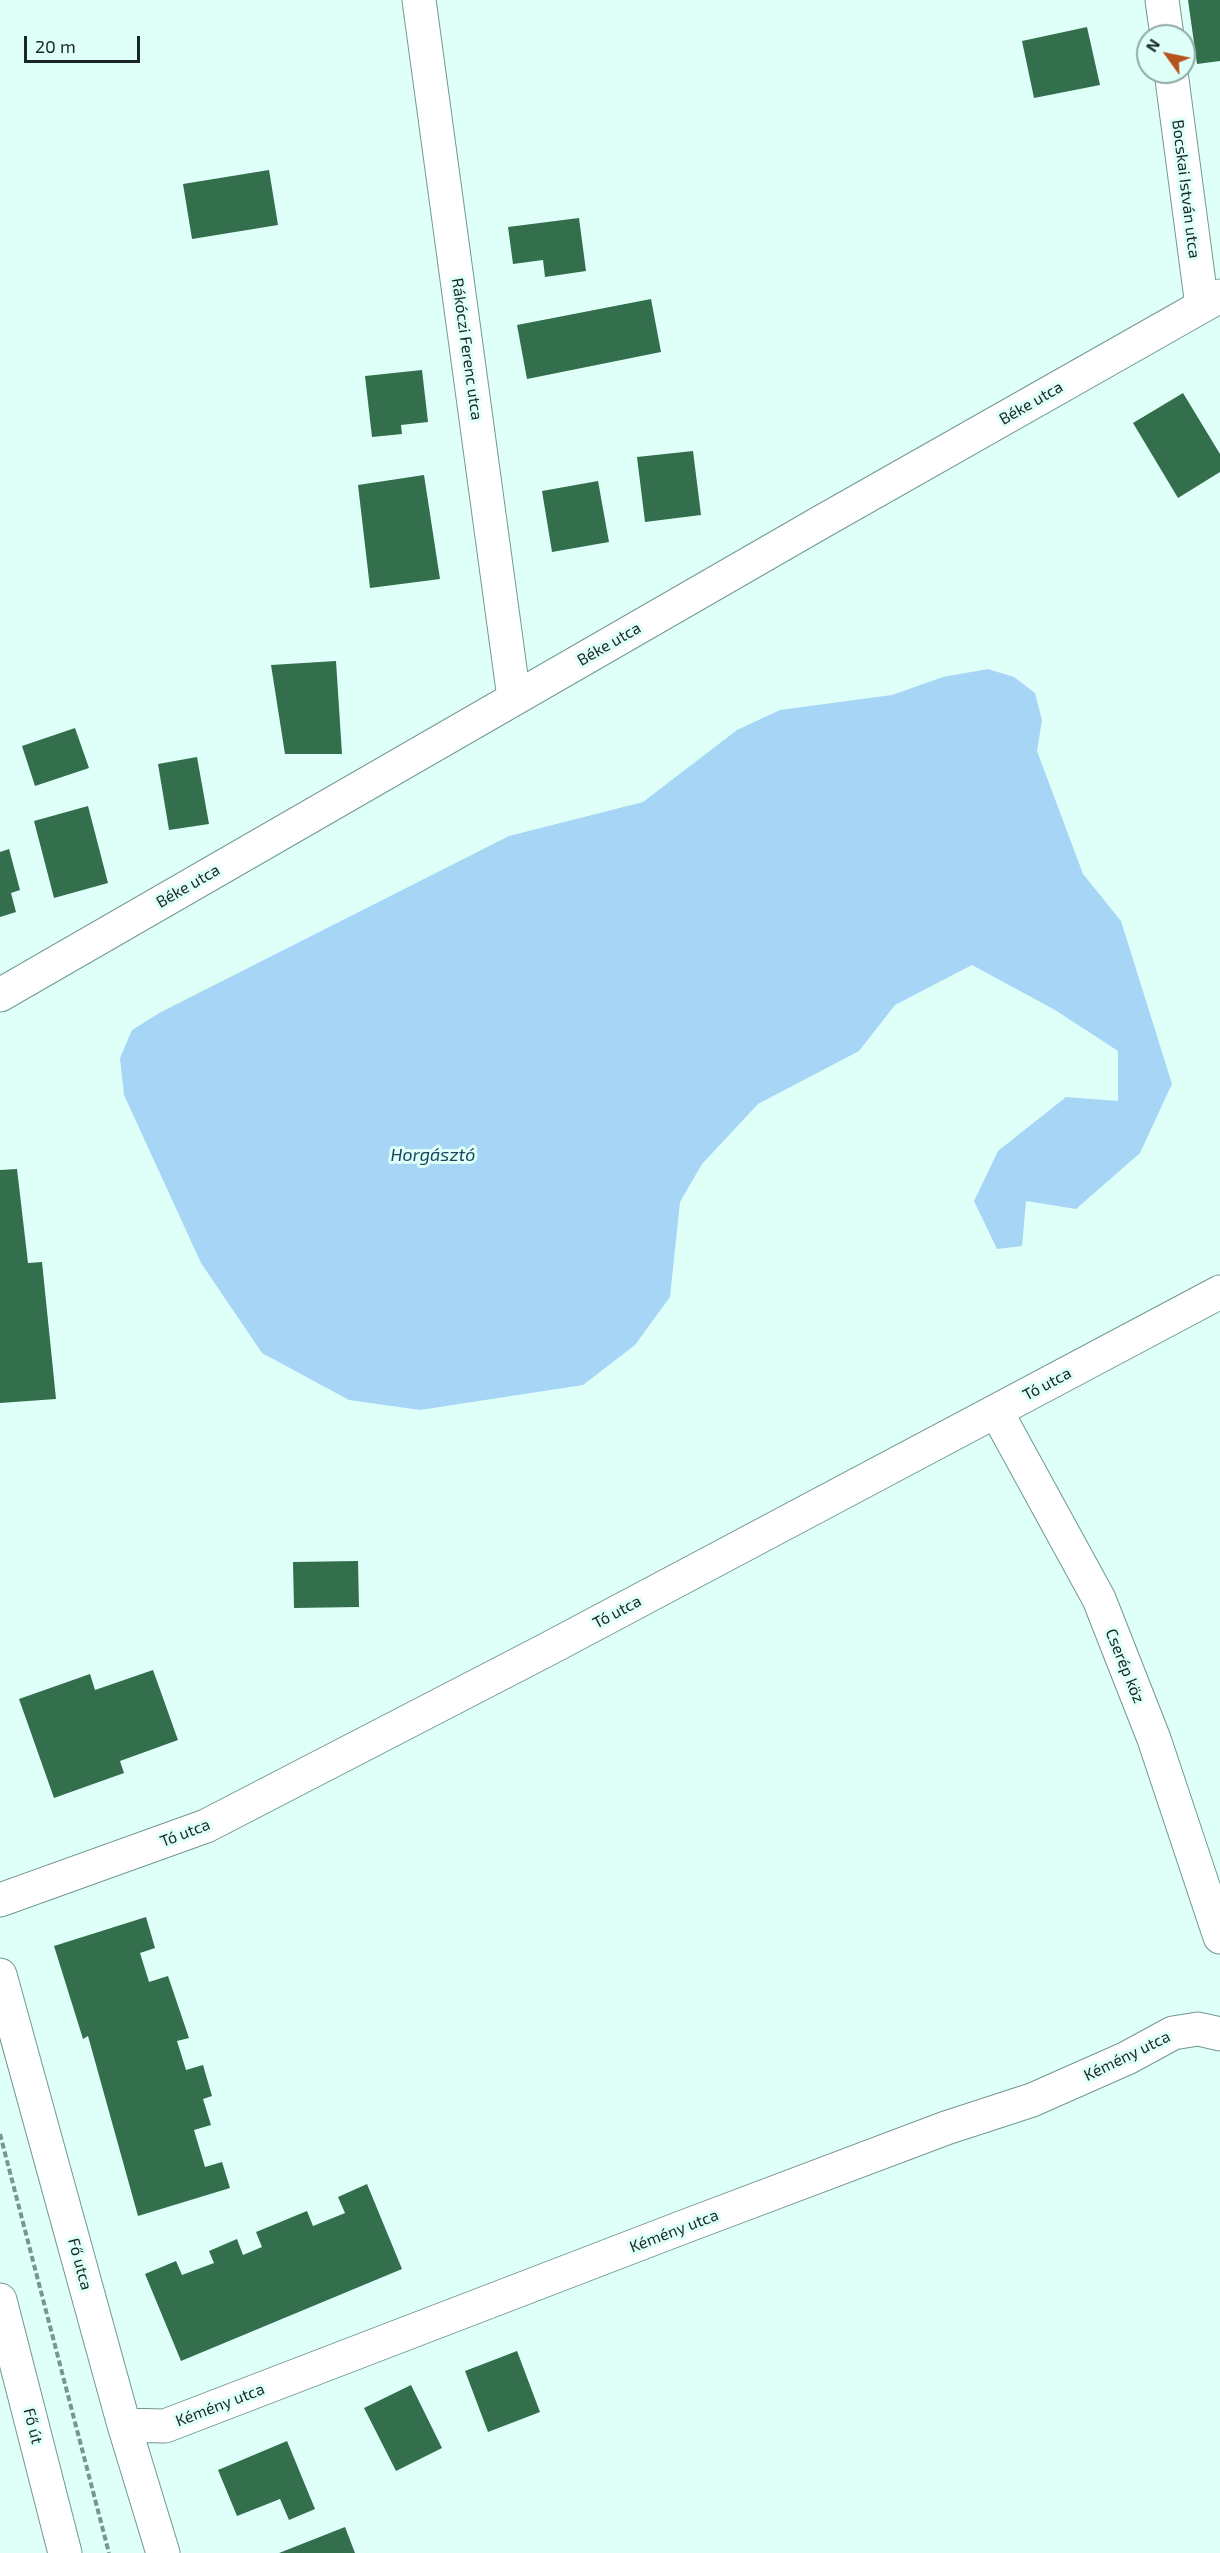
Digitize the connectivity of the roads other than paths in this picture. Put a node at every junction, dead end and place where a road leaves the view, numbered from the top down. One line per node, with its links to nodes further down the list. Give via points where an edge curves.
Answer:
1 (419, 0): 6 (street, Rákóczi Ferenc utca)
2 (1162, 0): 3 (street)
3 (1165, 24)
4 (1173, 84): 5 (street, Bocskai István utca)
5 (1211, 301): 6 (street, Béke utca)
6 (514, 698): 7 (street, Béke utca)
7 (0, 994)
8 (1220, 1292): 9 (street, Tó utca)
9 (996, 1411): 10 (street, Tó utca, via 206,1826); 11 (street, Cserép köz, via 1099,1599 1155,1739)
10 (0, 1900)
11 (1220, 1937)
12 (0, 1975): 15 (street, Fő utca)
13 (1220, 2034): 15 (street, Kémény utca, via 1198,2029 1173,2033 1032,2100 946,2128 165,2426)
14 (0, 2300): 16 (street, Fő út)
15 (124, 2425): 17 (street, Fő utca)
16 (65, 2553)
17 (163, 2553)

